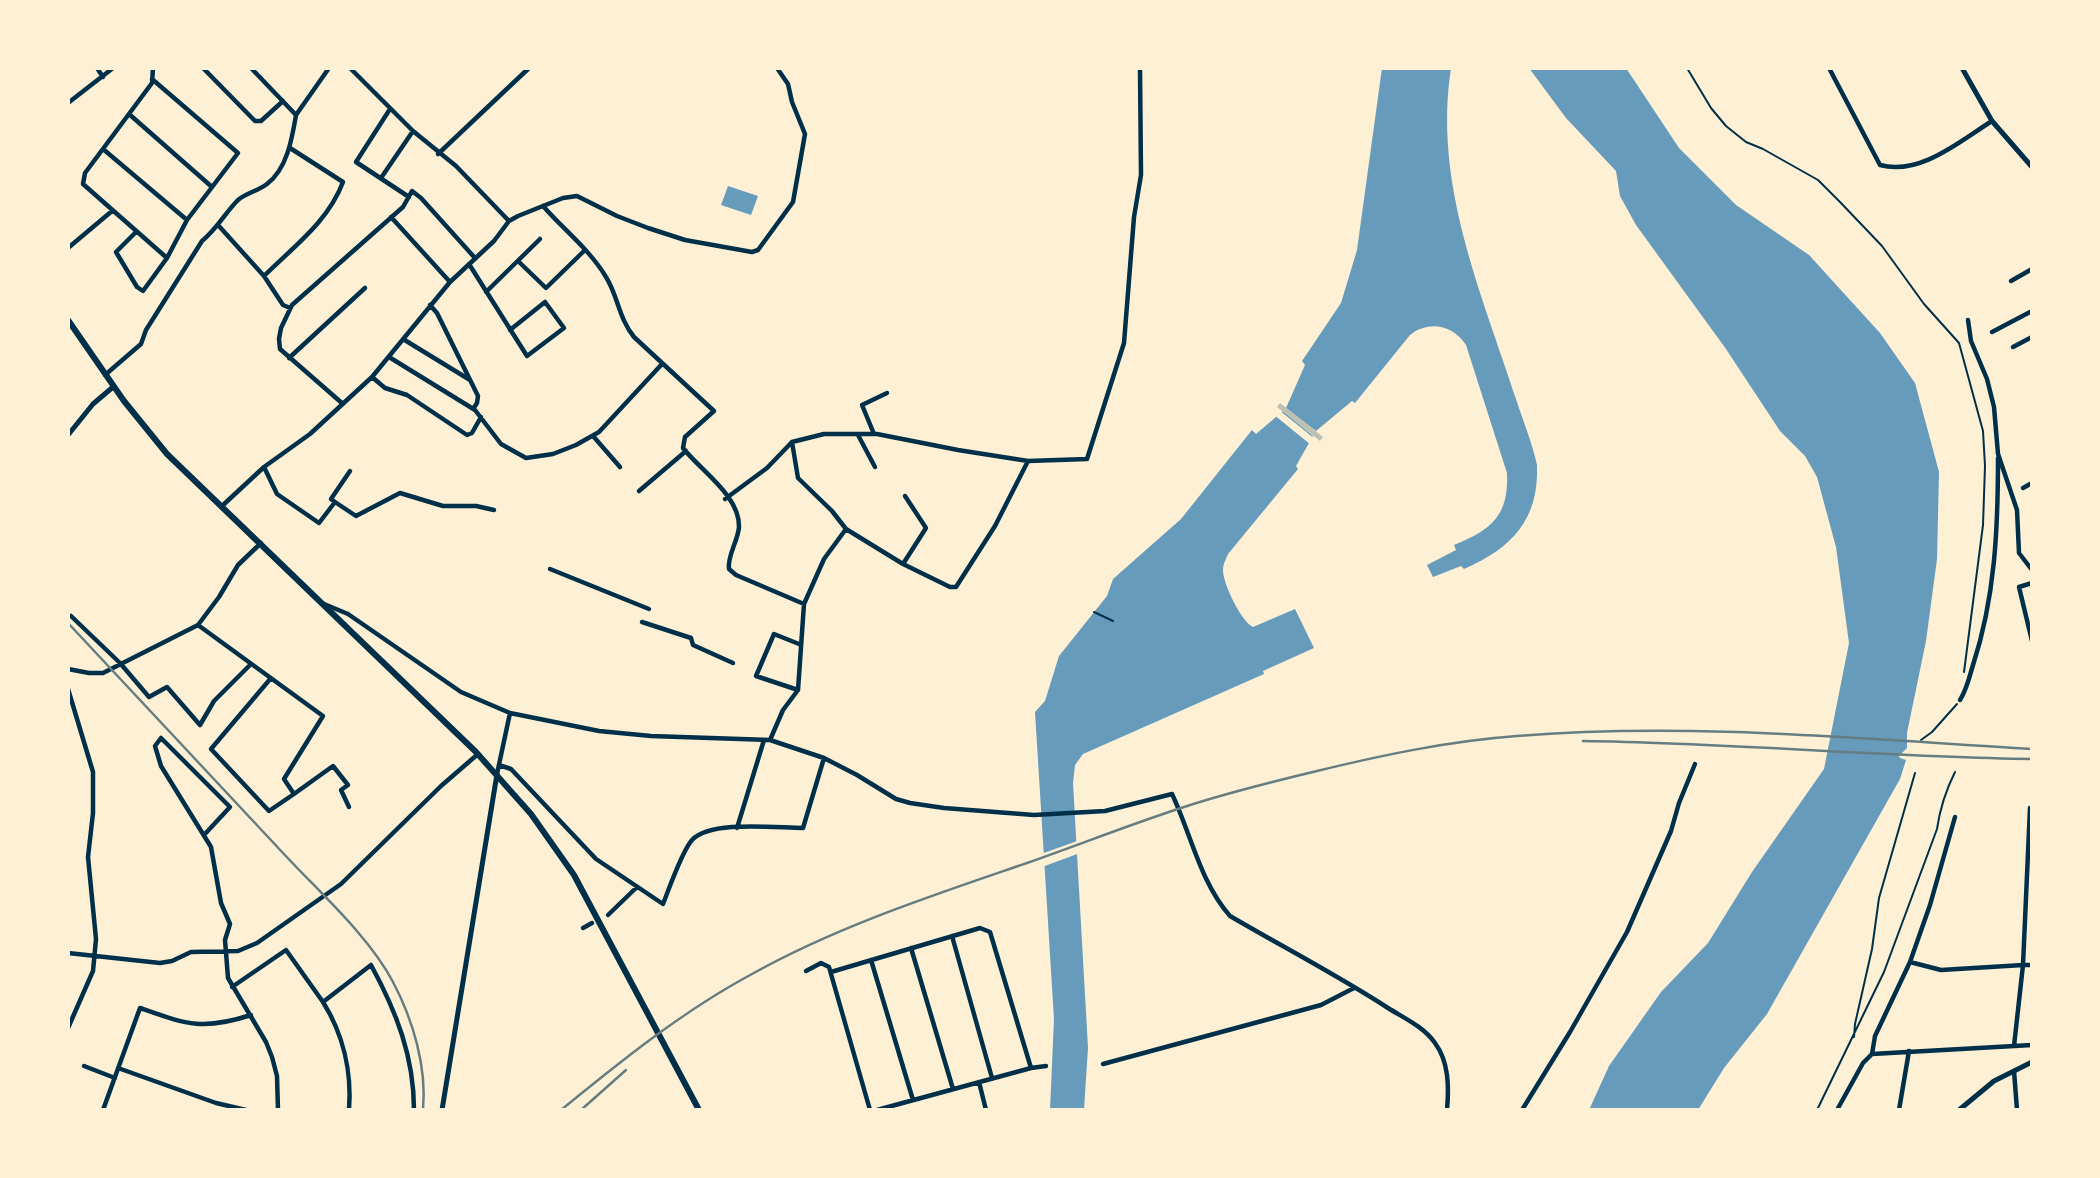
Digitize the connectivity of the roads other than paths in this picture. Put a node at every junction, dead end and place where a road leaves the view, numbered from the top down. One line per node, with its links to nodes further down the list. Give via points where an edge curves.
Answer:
1 (97, 68): 13 (street)
2 (113, 68): 13 (street)
3 (153, 68): 14 (street)
4 (203, 68): 15 (street, via 256,121)
5 (251, 68): 15 (street)
6 (329, 68): 19 (street)
7 (350, 68): 17 (street)
8 (529, 68): 24 (street)
9 (777, 68): 29 (street, via 788,84 805,134 793,202 755,252 685,240 577,196)
10 (1140, 68): 77 (street, via 1141,175 1124,343 1087,459)
11 (1829, 68): 20 (street, via 1880,165 1911,165 1929,159)
12 (1962, 68): 20 (street)
13 (103, 77): 16 (street)
14 (152, 79): 18 (street); 27 (street, via 238,153)
15 (282, 101): 19 (street)
16 (68, 103)
17 (390, 110): 21 (street); 26 (street, via 356,162)
18 (129, 114): 23 (street); 27 (street)
19 (296, 115): 22 (street)
20 (1992, 121): 25 (street)
21 (413, 131): 24 (street); 26 (street)
22 (290, 148): 34 (street, via 270,182 239,198); 44 (street, via 343,182 324,218)
23 (103, 149): 30 (street, via 85,173 83,184); 32 (street)
24 (439, 154): 33 (street)
25 (2032, 167)
26 (381, 178): 28 (street)
27 (212, 187): 32 (street)
28 (409, 197): 31 (street); 40 (street, via 412,191 421,198)
29 (544, 206): 33 (street); 38 (street)
30 (112, 211): 35 (street); 37 (street)
31 (391, 216): 46 (street); 50 (street)
32 (187, 220): 39 (street)
33 (509, 221): 40 (street)
34 (218, 225): 44 (street); 62 (street, via 202,241 141,344)
35 (136, 232): 39 (street); 39 (street, via 116,253 137,287 143,291)
36 (540, 239): 41 (street)
37 (68, 248)
38 (585, 250): 41 (street, via 546,288); 61 (street, via 608,280 623,323)
39 (167, 258)
40 (475, 258): 42 (street)
41 (518, 261): 48 (street)
42 (469, 264): 46 (street); 48 (street)
43 (2032, 269): 45 (street)
44 (264, 276): 50 (street)
45 (2011, 281)
46 (450, 282): 49 (street)
47 (365, 288): 60 (street)
48 (486, 292): 54 (street)
49 (430, 305): 57 (street); 64 (street)
50 (290, 307): 60 (street, via 278,344)
51 (2032, 311): 55 (street)
52 (68, 320): 62 (main road)
53 (1968, 320): 76 (street, via 1994,407)
54 (510, 330): 54 (street, via 527,356 564,328 545,302)
55 (1992, 332)
56 (2032, 337): 58 (street)
57 (403, 339): 59 (street); 64 (street)
58 (2013, 347)
59 (389, 357): 63 (street); 68 (street)
60 (289, 358): 67 (street)
61 (662, 364): 73 (street); 75 (street, via 714,411 685,437)
62 (105, 375): 65 (main road)
63 (372, 377): 67 (street); 69 (street, via 467,435)
64 (471, 381): 68 (street, via 479,400)
65 (113, 387): 71 (street); 88 (main road, via 167,454)
66 (887, 393): 70 (street, via 862,405)
67 (343, 404): 78 (street, via 310,435)
68 (473, 409): 69 (street)
69 (481, 417): 73 (street, via 501,444 526,458 553,454)
70 (874, 434): 72 (street); 77 (street)
71 (68, 435)
72 (858, 435): 74 (street, via 824,434); 80 (street)
73 (593, 436): 79 (street)
74 (792, 442): 86 (street, via 767,468); 90 (street, via 798,478)
75 (686, 451): 84 (street); 86 (street)
76 (1998, 454): 94 (street, via 2017,510 2019,552); 111 (street, via 1998,518 1984,630)
77 (1028, 461): 92 (street, via 995,526 956,587)
78 (264, 467): 87 (street, via 277,494 319,523); 88 (street)
79 (620, 467)
80 (875, 467)
81 (350, 471): 87 (street, via 331,499)
82 (2032, 483): 83 (street)
83 (2023, 488)
84 (639, 491)
85 (905, 496): 92 (street, via 926,528)
86 (727, 497): 97 (street, via 739,520 729,569)
87 (335, 502): 89 (street, via 356,516 400,493 443,506)
88 (222, 506): 91 (main road)
89 (494, 510)
90 (846, 529): 92 (street); 97 (street, via 824,559)
91 (261, 543): 96 (main road); 101 (street, via 238,565)
92 (903, 564)
93 (550, 569): 98 (street)
94 (2032, 570)
95 (2032, 583): 102 (street, via 2019,587)
96 (323, 604): 112 (street, via 348,614 461,692); 114 (main road)
97 (804, 604): 103 (street)
98 (649, 609)
99 (71, 616): 104 (street)
100 (642, 622): 105 (street, via 691,638 693,645)
101 (198, 625): 104 (street); 106 (street)
102 (2032, 641)
103 (799, 644): 110 (street); 110 (street, via 774,634 756,676)
104 (120, 663): 106 (street, via 149,697 167,687 200,724 214,701); 107 (street, via 99,674)
105 (733, 663)
106 (251, 664): 108 (street)
107 (68, 669)
108 (271, 678): 119 (street, via 323,716 284,779); 119 (street, via 211,748 270,811)
109 (68, 689): 133 (street, via 93,772 88,857)
110 (798, 690): 113 (street)
111 (1960, 700)
112 (510, 713): 113 (street, via 599,731); 117 (street)
113 (767, 740): 115 (street); 123 (street)
114 (478, 754): 118 (main road); 131 (street, via 341,884 257,943)
115 (824, 758): 123 (street, via 803,828); 141 (street, via 896,799 944,808 1034,815 1081,813 1172,794 1215,897 1230,916)
116 (1695, 764): 172 (street, via 1627,932)
117 (499, 765): 118 (street); 125 (street, via 511,769 596,859)
118 (497, 774): 166 (street); 167 (main road, via 574,876)
119 (294, 794): 120 (street, via 332,766 348,785 341,790)
120 (349, 807)
121 (2032, 808): 136 (street)
122 (1955, 817): 135 (street)
123 (737, 828): 125 (street, via 702,832 690,841 663,904)
124 (204, 835): 124 (street, via 161,766 155,746 161,738 230,807); 131 (street, via 211,847 220,903 230,923)
125 (637, 887): 126 (street)
126 (608, 915)
127 (592, 923): 128 (street)
128 (583, 928)
129 (952, 936): 130 (street); 154 (street, via 980,928 990,932); 157 (street)
130 (911, 948): 134 (street); 159 (street)
131 (227, 952): 133 (street, via 191,952 160,963); 140 (street)
132 (68, 953): 133 (street)
133 (96, 956): 144 (street, via 86,992)
134 (872, 960): 139 (street); 160 (street)
135 (1910, 962): 136 (street, via 1941,970); 148 (street, via 1875,1036)
136 (2023, 965): 137 (street); 146 (street)
137 (2032, 965)
138 (806, 971): 139 (street, via 821,963)
139 (831, 972): 168 (street)
140 (232, 987): 142 (street, via 286,950); 143 (street)
141 (1355, 988): 150 (street, via 1321,1005); 171 (street, via 1436,1044 1447,1073)
142 (323, 1002): 164 (street, via 346,1055); 165 (street, via 371,965 406,1041)
143 (251, 1015): 153 (street, via 197,1025 139,1007); 163 (street, via 272,1057)
144 (68, 1028)
145 (2032, 1045): 146 (street)
146 (2014, 1046): 147 (street)
147 (1909, 1052): 148 (street); 174 (street)
148 (1872, 1054): 173 (street)
149 (2032, 1062): 155 (street)
150 (1103, 1064)
151 (84, 1066): 156 (street)
152 (1046, 1066): 154 (street)
153 (118, 1068): 156 (street); 162 (street)
154 (1031, 1068): 157 (street)
155 (2014, 1070): 175 (street); 176 (street)
156 (115, 1078): 161 (street)
157 (992, 1078): 158 (street)
158 (979, 1082): 159 (street); 170 (street)
159 (953, 1089): 160 (street)
160 (913, 1100): 169 (street)
161 (103, 1110)
162 (246, 1110)
163 (278, 1110)
164 (349, 1110)
165 (414, 1110)
166 (442, 1110)
167 (699, 1110)
168 (870, 1110)
169 (877, 1110)
170 (986, 1110)
171 (1447, 1110)
172 (1522, 1110)
173 (1837, 1110)
174 (1899, 1110)
175 (1959, 1110)
176 (2017, 1110)

